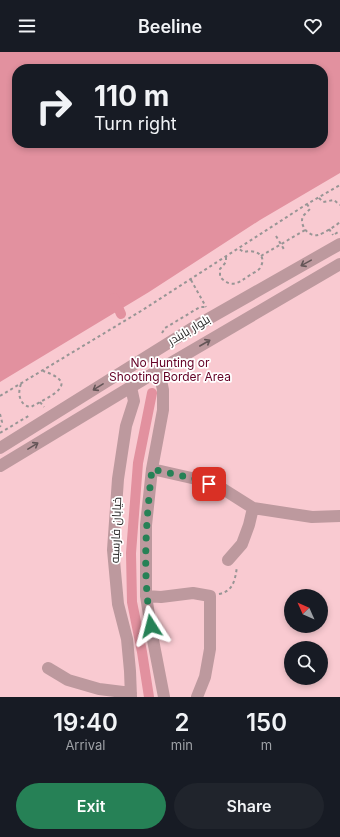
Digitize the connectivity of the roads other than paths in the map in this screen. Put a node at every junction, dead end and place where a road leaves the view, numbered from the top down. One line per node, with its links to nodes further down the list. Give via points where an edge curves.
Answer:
1 (336, 240): 5 (street, بلوار بایندر, one-way to 5)
2 (340, 264): 3 (street, بلوار بایندر, one-way to 2)
3 (159, 370): 4 (street, بلوار بایندر); 7 (street, via 163,410)
4 (131, 387): 6 (street, بلوار بایندر, one-way to 4); 13 (street, خیابان فارسیه, via 134,401 126,426 118,479 112,550 118,604 127,640)
5 (0, 448)
6 (0, 466)
7 (152, 469): 8 (street, via 196,479 223,489); 11 (street, via 146,525)
8 (253, 508): 9 (street, via 312,517); 10 (street, via 242,544)
9 (340, 516)
10 (232, 556)
11 (146, 596): 14 (street); 15 (street, via 193,593 210,596 210,649 205,677)
12 (48, 668): 13 (street, via 68,680)
13 (131, 695)
14 (164, 697)
15 (197, 697)

